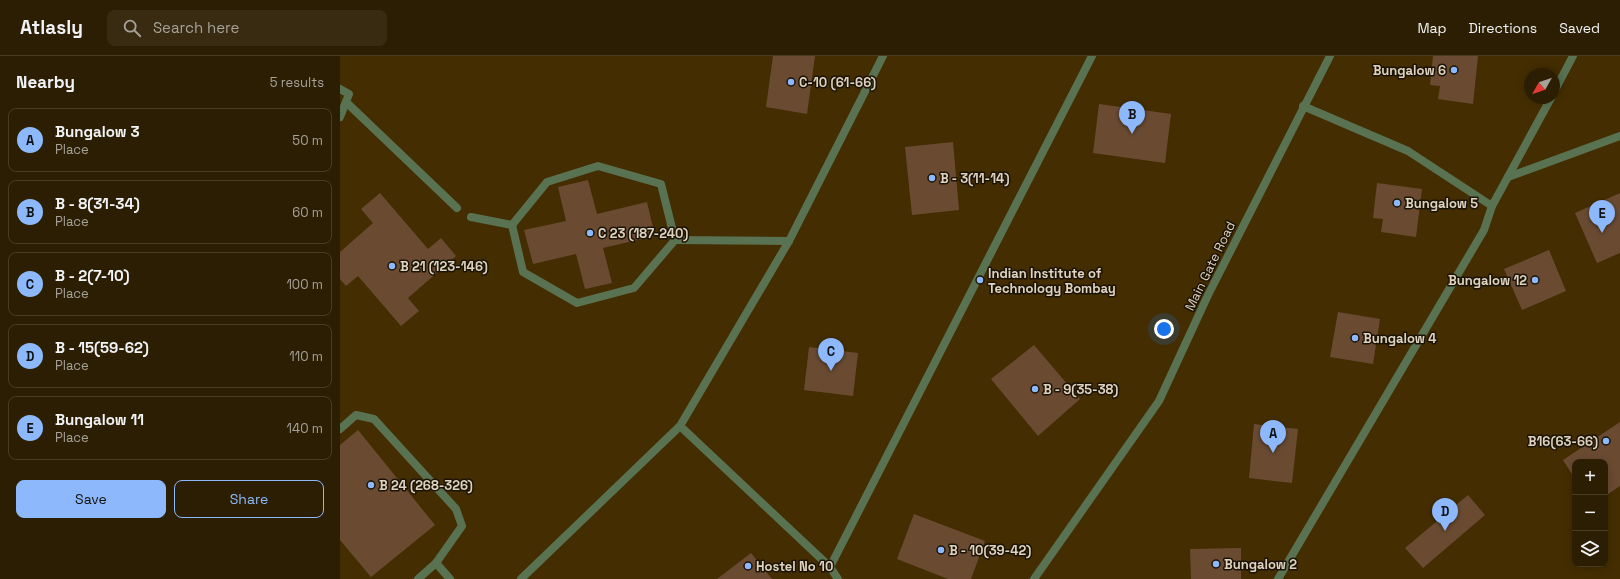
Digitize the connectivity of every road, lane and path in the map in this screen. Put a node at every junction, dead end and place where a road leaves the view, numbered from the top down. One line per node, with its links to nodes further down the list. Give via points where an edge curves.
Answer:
1 (883, 56): 18 (lane)
2 (1092, 56): 22 (lane)
3 (1330, 56): 9 (lane, Main Gate Road)
4 (1573, 56): 5 (lane)
5 (1560, 81)
6 (340, 89): 7 (lane, via 349,94)
7 (346, 102): 10 (lane); 14 (lane)
8 (1548, 104): 12 (lane)
9 (1303, 106): 13 (lane, via 1408,151); 27 (lane, Main Gate Road, via 1208,296 1159,401)
10 (340, 117)
11 (1620, 136): 12 (lane)
12 (1508, 177): 13 (lane)
13 (1492, 206): 28 (lane, via 1484,230)
14 (456, 208)
15 (471, 217): 16 (lane)
16 (512, 225): 17 (lane, via 547,182 598,166 661,184); 17 (lane, via 523,272 577,303 634,288)
17 (675, 240): 18 (lane)
18 (789, 241): 19 (lane)
19 (680, 426): 22 (lane); 25 (lane)
20 (340, 429): 21 (lane, via 356,415 374,419 456,509 462,526)
21 (436, 563): 23 (lane); 24 (lane)
22 (830, 567): 26 (lane)
23 (418, 579)
24 (450, 579)
25 (521, 579)
26 (838, 579)
27 (1034, 579)
28 (1278, 579)

